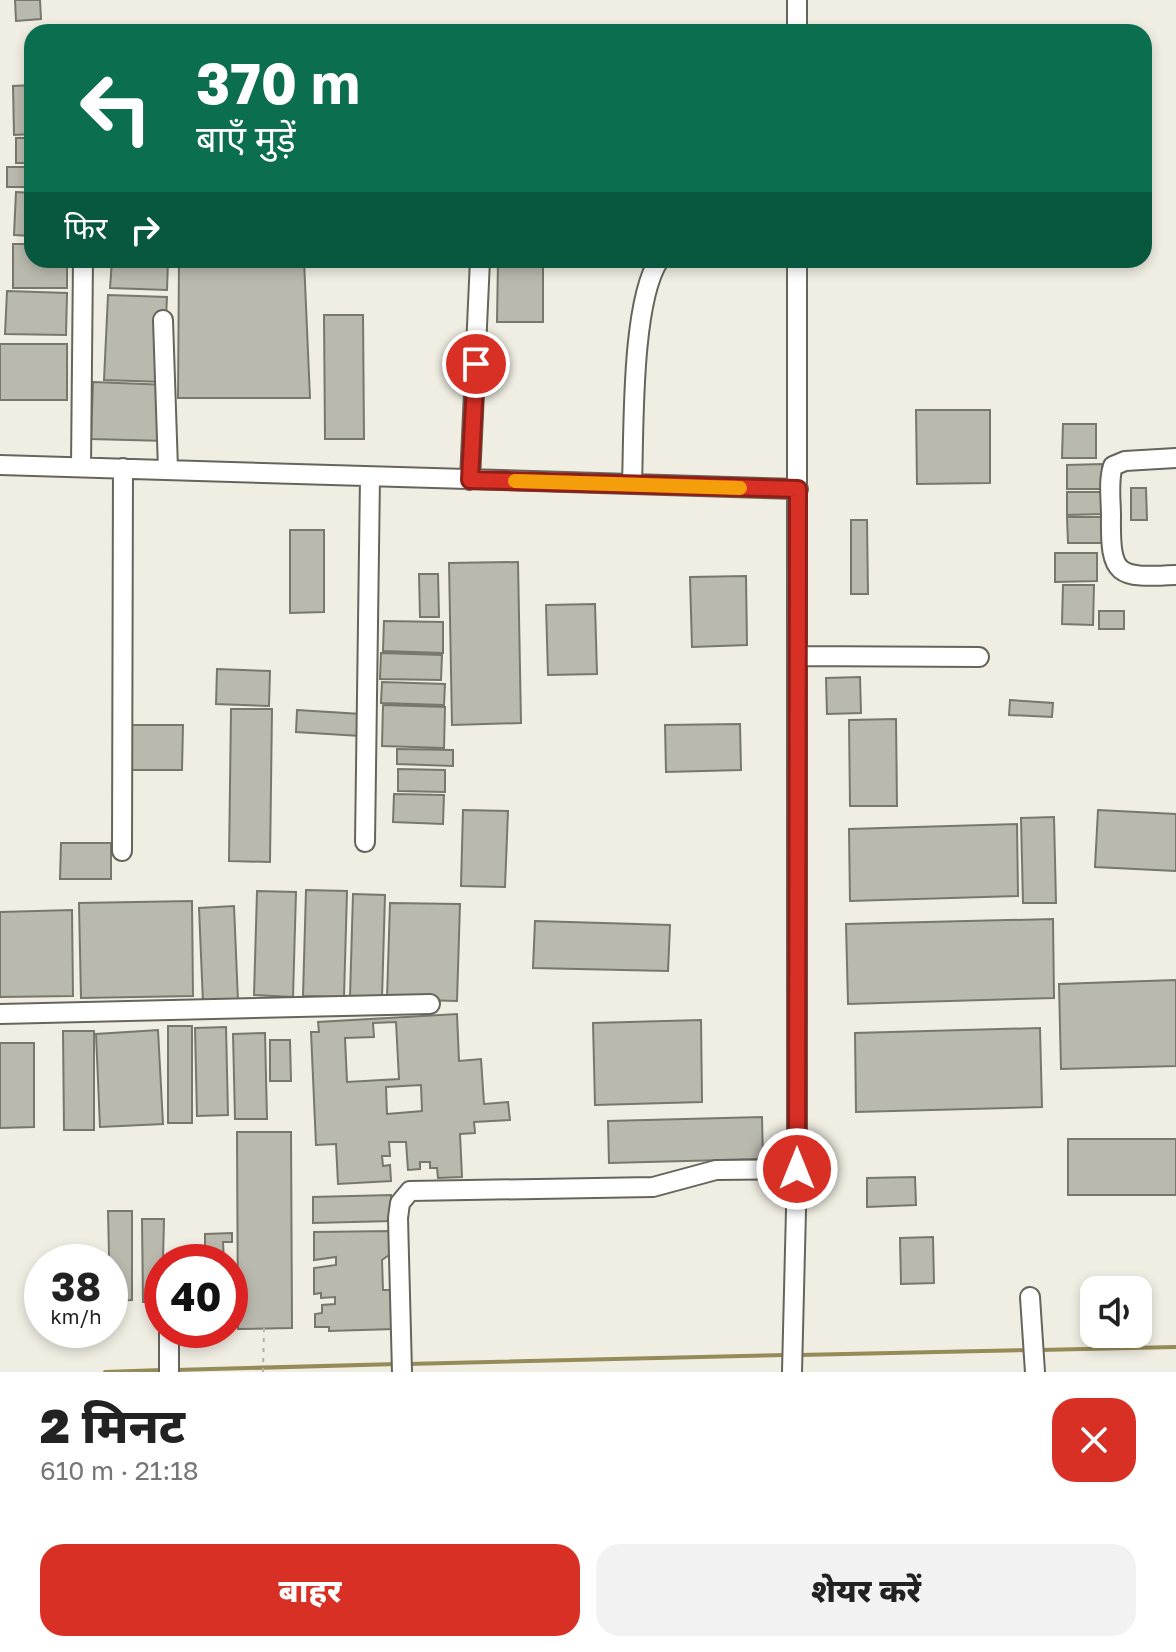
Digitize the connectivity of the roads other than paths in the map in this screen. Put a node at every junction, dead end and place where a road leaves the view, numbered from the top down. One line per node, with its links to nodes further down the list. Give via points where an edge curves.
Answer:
1 (797, 0): 2 (street)
2 (797, 24)
3 (83, 268): 10 (street)
4 (480, 268): 14 (street)
5 (654, 268): 15 (street, via 644,296)
6 (797, 268): 16 (street)
7 (163, 320): 12 (street)
8 (1176, 458): 17 (street, via 1113,466 1111,552 1117,567 1133,575)
9 (0, 465): 10 (street)
10 (81, 466): 11 (street)
11 (123, 468): 12 (street); 21 (street)
12 (168, 469): 13 (street)
13 (370, 477): 14 (street); 20 (street)
14 (470, 480): 15 (street)
15 (632, 484): 16 (street)
16 (798, 489): 18 (street)
17 (1176, 575)
18 (797, 656): 19 (street); 24 (street)
19 (979, 657)
20 (365, 842)
21 (122, 851)
22 (430, 1004): 23 (street)
23 (0, 1014)
24 (797, 1169): 29 (street, via 716,1170 653,1187 410,1191 400,1203 398,1218); 30 (street)
25 (1030, 1297): 27 (street)
26 (169, 1348): 28 (street)
27 (1034, 1370)
28 (169, 1372)
29 (402, 1372)
30 (792, 1372)

